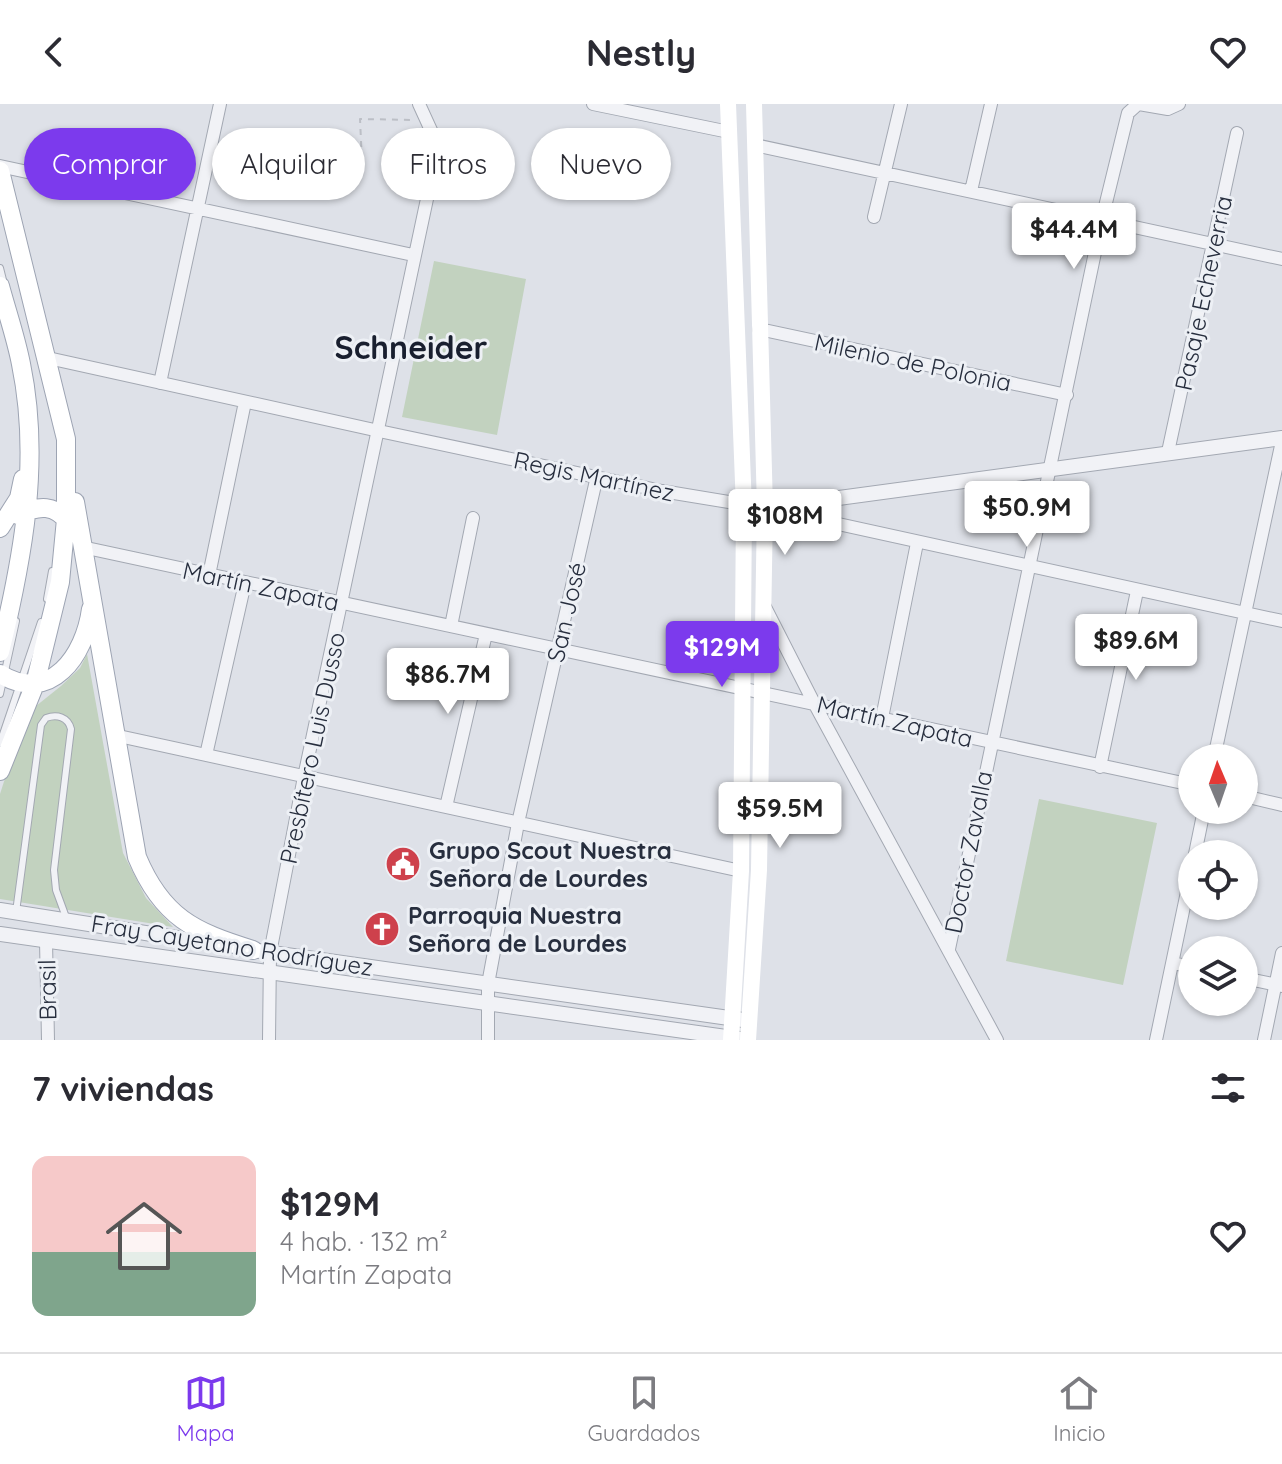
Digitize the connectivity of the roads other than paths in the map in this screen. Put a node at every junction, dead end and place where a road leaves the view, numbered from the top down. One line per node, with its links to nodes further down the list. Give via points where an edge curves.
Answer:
1 (220, 104): 17 (street)
2 (419, 104): 21 (street, Presbítero Luis Dusso, via 435,139 435,156)
3 (593, 104): 10 (street)
4 (728, 104): 10 (main road)
5 (754, 104): 12 (main road)
6 (901, 104): 14 (street)
7 (991, 104): 15 (street)
8 (1138, 104): 9 (street, Doctor Zavalla, via 1168,109); 19 (street, Doctor Zavalla, via 1128,113)
9 (1179, 104)
10 (729, 132): 37 (main road)
11 (1237, 133): 20 (street, Pasaje Echeverria)
12 (755, 145): 14 (street); 25 (main road)
13 (0, 169): 17 (street); 26 (main road)
14 (886, 171): 15 (street); 18 (street)
15 (971, 191): 19 (street)
16 (0, 203): 40 (lane, via 55,424)
17 (198, 209): 21 (street); 27 (street)
18 (874, 217)
19 (1102, 219): 20 (street); 28 (street, Doctor Zavalla)
20 (1214, 245): 22 (street); 34 (street, Pasaje Echeverria)
21 (413, 255): 31 (street, Presbítero Luis Dusso)
22 (1282, 259)
23 (0, 268): 39 (lane, via 28,369 34,422)
24 (0, 286): 30 (main road, via 21,366)
25 (759, 329): 28 (street, Milenio de Polonia); 38 (main road)
26 (48, 358): 27 (street, Regis Martínez); 32 (main road)
27 (160, 383): 29 (street, Regis Martínez)
28 (1067, 395): 35 (street, Doctor Zavalla)
29 (245, 402): 31 (street, Regis Martínez); 46 (street)
30 (29, 424): 39 (main road); 42 (main road, via 19,498)
31 (379, 431): 36 (street, Regis Martínez); 50 (street, Presbítero Luis Dusso)
32 (66, 439): 40 (main road); 44 (main road)
33 (1282, 440): 34 (street); 52 (street)
34 (1168, 452): 35 (street)
35 (1050, 468): 38 (street); 45 (street, Doctor Zavalla)
36 (597, 476): 37 (street, Regis Martínez); 56 (street, San José)
37 (744, 507): 38 (street, Regis Martínez); 60 (main road)
38 (765, 508): 43 (street, Regis Martínez); 51 (main road)
39 (31, 509): 40 (main road); 42 (main road); 57 (main road); 59 (lane)
40 (62, 515): 44 (main road); 59 (main road, via 60,582)
41 (473, 518): 54 (street)
42 (2, 526)
43 (917, 543): 45 (street, Regis Martínez); 63 (street)
44 (82, 547): 46 (street, Martín Zapata); 49 (main road)
45 (1027, 567): 48 (street, Regis Martínez); 67 (street, Doctor Zavalla)
46 (209, 575): 47 (street, Martín Zapata)
47 (245, 583): 50 (street, Martín Zapata); 69 (street)
48 (1137, 591): 52 (street, Regis Martínez); 70 (street)
49 (92, 598): 58 (main road, via 83,637); 65 (main road)
50 (342, 604): 54 (street, Martín Zapata); 72 (street, Presbítero Luis Dusso)
51 (764, 605): 61 (main road); 62 (street)
52 (1243, 613): 53 (street, Regis Martínez); 68 (street)
53 (1282, 621)
54 (451, 626): 55 (street, Martín Zapata)
55 (486, 634): 56 (street, Martín Zapata); 76 (street)
56 (558, 649): 60 (street, Martín Zapata); 77 (street, San José)
57 (0, 652)
58 (63, 671): 59 (main road, via 52,679); 64 (main road, via 27,707)
59 (12, 682): 64 (main road); 66 (lane)
60 (742, 688): 61 (street, Martín Zapata); 78 (main road)
61 (763, 692): 62 (street, Martín Zapata); 98 (main road)
62 (814, 703): 63 (street, Martín Zapata); 87 (street)
63 (882, 718): 67 (street, Martín Zapata)
64 (14, 730): 71 (main road)
65 (114, 735): 69 (street); 88 (main road, via 133,842 150,884 193,928)
66 (0, 743)
67 (990, 743): 70 (street, Martín Zapata); 87 (street, Doctor Zavalla)
68 (1217, 744)
69 (206, 755): 72 (street)
70 (1100, 767): 73 (street, Martín Zapata)
71 (0, 771)
72 (304, 777): 76 (street); 88 (street, Presbítero Luis Dusso)
73 (1178, 782)
74 (1258, 799): 75 (street)
75 (1282, 805)
76 (446, 807): 77 (street)
77 (518, 823): 78 (street); 94 (street, San José)
78 (741, 871): 97 (main road)
79 (0, 910): 80 (street, Fray Cayetano Rodríguez)
80 (16, 912): 81 (street, Fray Cayetano Rodríguez); 81 (lane, via 41,725 58,716 71,729 54,870); 84 (street)
81 (67, 920): 83 (street, Fray Cayetano Rodríguez)
82 (1182, 920): 90 (street)
83 (88, 923): 86 (street); 88 (street, Fray Cayetano Rodríguez)
84 (6, 935): 85 (street, Fray Cayetano Rodríguez)
85 (46, 941): 86 (street, Fray Cayetano Rodríguez); 100 (street, Brasil)
86 (85, 946): 92 (street, Fray Cayetano Rodríguez)
87 (949, 949): 103 (street)
88 (262, 951): 92 (street, Presbítero Luis Dusso); 94 (street, Fray Cayetano Rodríguez)
89 (1282, 953): 95 (street)
90 (1173, 963): 91 (street); 104 (street)
91 (1178, 964)
92 (270, 972): 96 (street, Fray Cayetano Rodríguez); 101 (street, Presbítero Luis Dusso)
93 (1258, 981): 95 (street)
94 (488, 984): 96 (street, San José); 97 (street, Fray Cayetano Rodríguez)
95 (1279, 985): 105 (street)
96 (488, 1004): 99 (street, Fray Cayetano Rodríguez); 102 (street, San José)
97 (731, 1018): 98 (street, Fray Cayetano Rodríguez); 99 (main road)
98 (749, 1021): 99 (main road)
99 (738, 1039)
100 (48, 1040)
101 (269, 1040)
102 (488, 1040)
103 (997, 1040)
104 (1156, 1040)
105 (1264, 1040)

